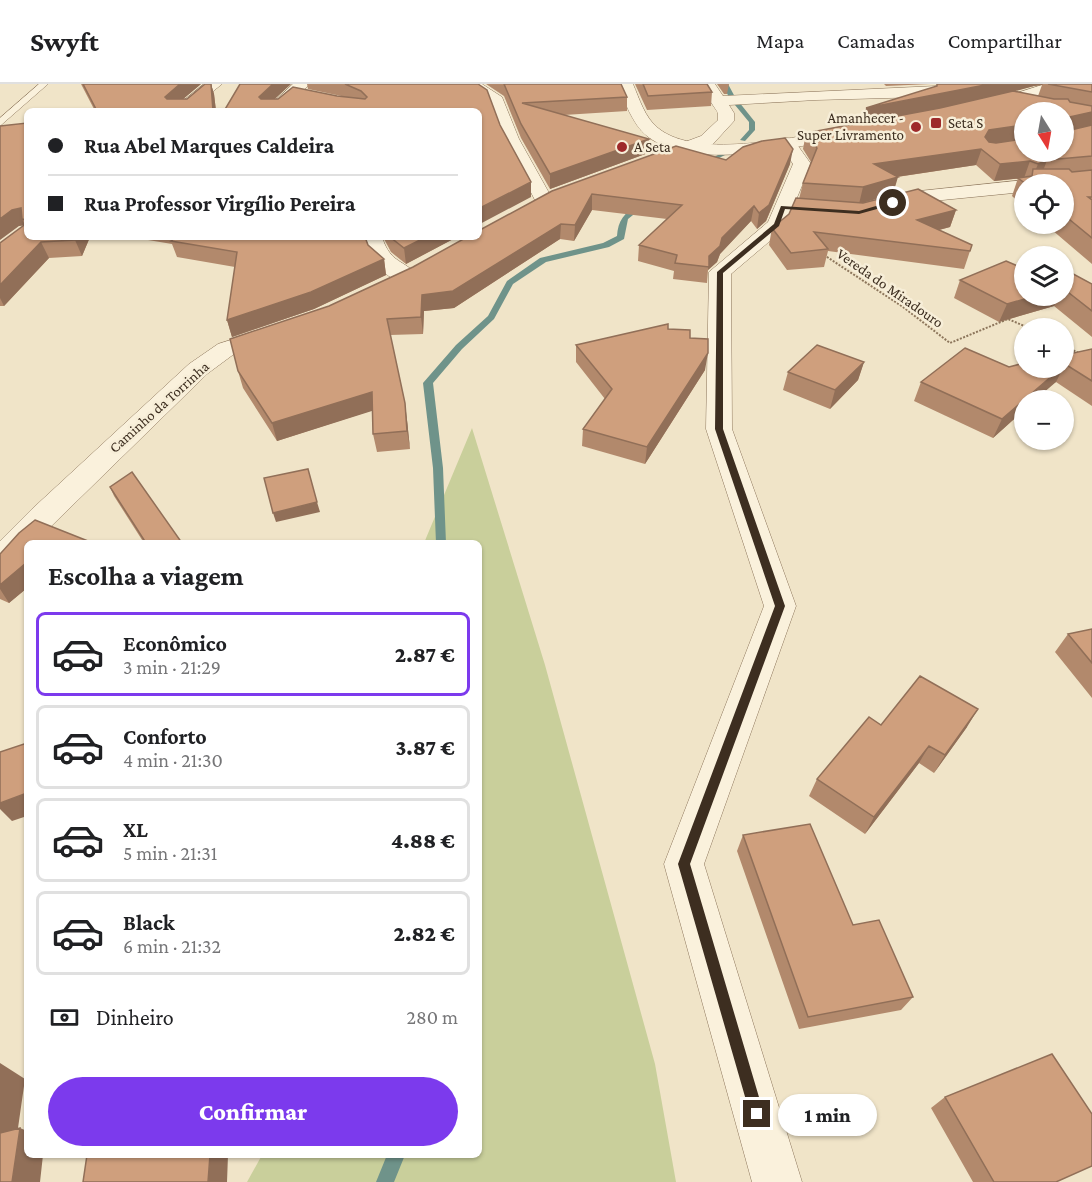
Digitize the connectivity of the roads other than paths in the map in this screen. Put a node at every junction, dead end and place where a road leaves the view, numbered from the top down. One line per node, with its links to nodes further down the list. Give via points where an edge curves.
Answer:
1 (44, 84): 16 (lane)
2 (214, 84): 13 (street)
3 (472, 84): 23 (street, via 496,100)
4 (625, 84): 19 (street, via 652,131)
5 (707, 84): 10 (street)
6 (971, 84): 10 (street, via 960,91)
7 (1061, 84): 11 (street)
8 (297, 88): 9 (street); 14 (street)
9 (315, 97)
10 (719, 101): 19 (street, via 726,121 707,140)
11 (1012, 101): 12 (street); 15 (street)
12 (1017, 102)
13 (183, 108)
14 (275, 108)
15 (973, 111)
16 (0, 123)
17 (868, 129): 18 (street)
18 (787, 143): 19 (street, via 723,149); 30 (street, via 802,164 789,214 720,272 719,429 780,606 684,864)
19 (690, 147): 20 (street)
20 (634, 168)
21 (1014, 187): 24 (street, via 910,198)
22 (566, 192): 23 (street)
23 (544, 200): 25 (street)
24 (869, 209)
25 (525, 210)
26 (373, 240): 27 (street, via 379,257)
27 (406, 276)
28 (301, 324): 29 (street, Caminho da Torrinha, via 226,349 198,369)
29 (0, 560)
30 (777, 1182)

